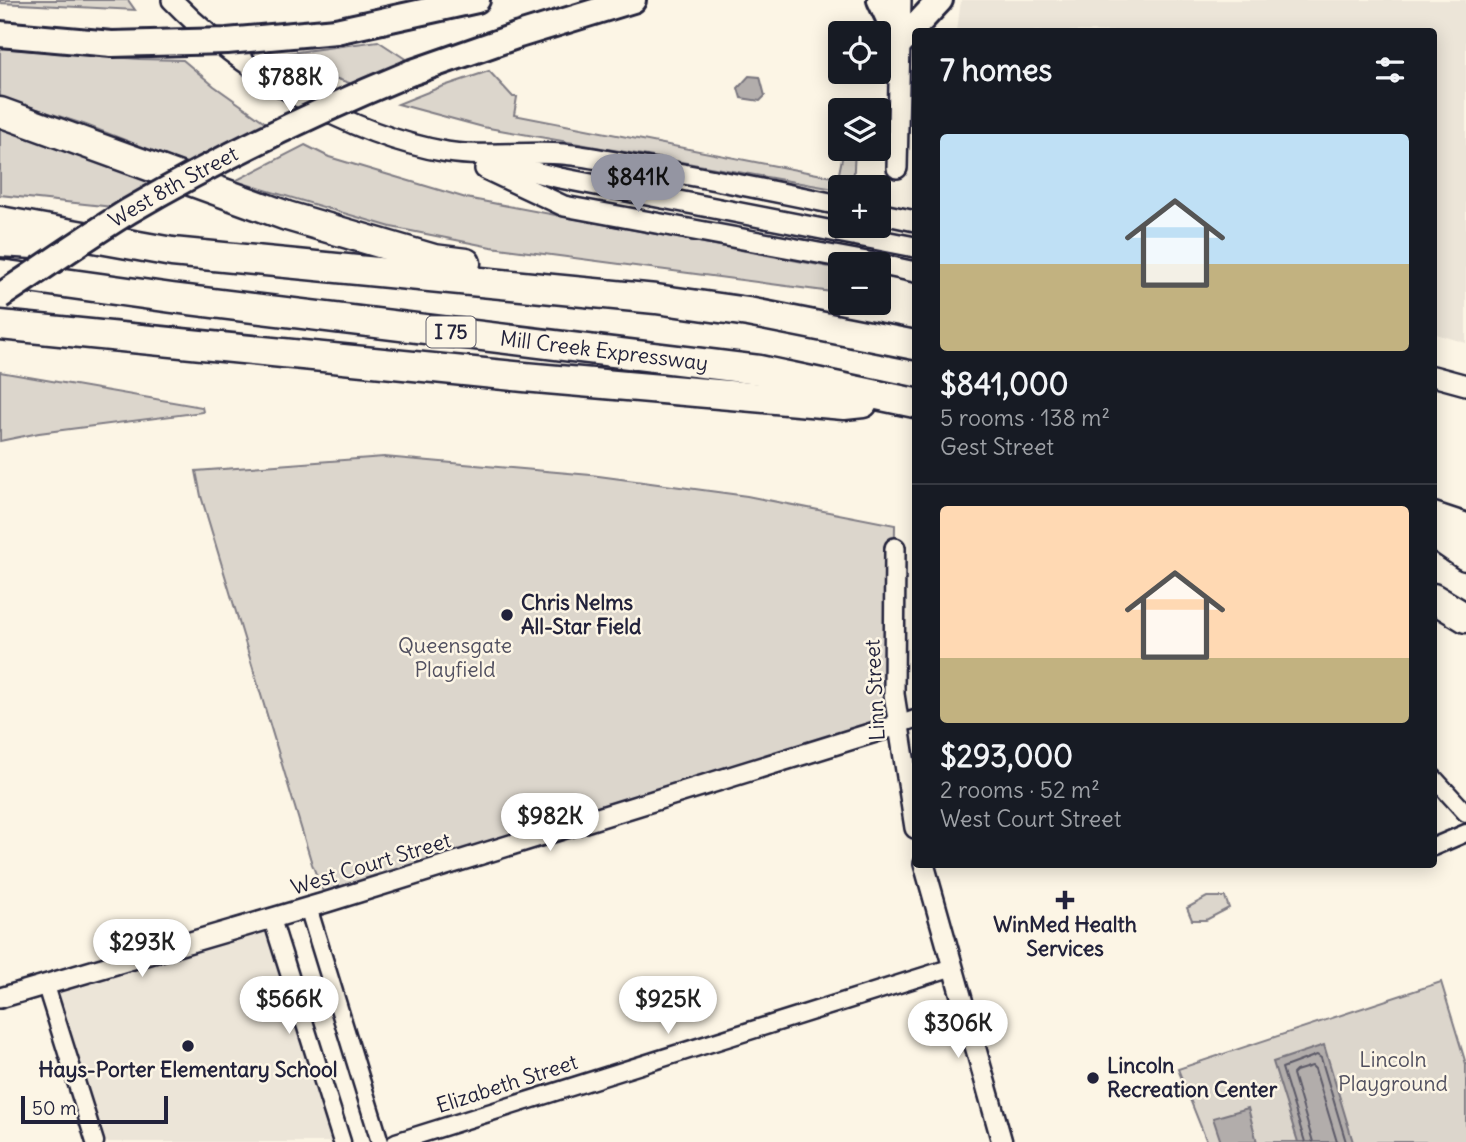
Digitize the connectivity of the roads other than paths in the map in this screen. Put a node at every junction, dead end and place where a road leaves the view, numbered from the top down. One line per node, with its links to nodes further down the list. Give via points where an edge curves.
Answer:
1 (172, 0): 12 (street, via 232,52 317,106 401,141)
2 (477, 0): 9 (main road, bridge, via 336,31 227,41 111,44)
3 (633, 0): 25 (main road, West 8th Street, bridge, via 410,73 288,126 128,212)
4 (880, 0): 10 (main road)
5 (901, 0): 10 (street)
6 (940, 0): 7 (main road)
7 (914, 28)
8 (912, 30): 10 (main road)
9 (0, 34)
10 (900, 43): 13 (street)
11 (0, 111): 26 (highway, via 230,196 434,259 613,280)
12 (449, 152): 14 (street, via 564,154); 19 (street); 21 (street, via 564,206)
13 (897, 168)
14 (828, 203)
15 (891, 216): 16 (street)
16 (912, 220)
17 (0, 221): 20 (highway)
18 (0, 242): 20 (highway)
19 (906, 245)
20 (172, 252): 26 (highway)
21 (828, 255)
22 (891, 267): 23 (street)
23 (912, 271)
24 (0, 274): 31 (highway, Mill Creek Expressway / I 75, via 759,370)
25 (0, 296)
26 (656, 299): 28 (highway)
27 (0, 325): 31 (highway, via 844,405)
28 (912, 344)
29 (1437, 376): 30 (street)
30 (1466, 385)
31 (908, 401)
32 (1437, 518): 33 (highway)
33 (1466, 528)
34 (1437, 536): 36 (highway)
35 (895, 548): 39 (street, Linn Street, via 894,694)
36 (1466, 556)
37 (1437, 600): 38 (highway)
38 (1466, 618)
39 (906, 722): 41 (street, Linn Street); 46 (street, West Court Street)
40 (1437, 781): 42 (street)
41 (912, 793)
42 (1466, 813)
43 (1466, 833): 44 (street)
44 (1437, 844)
45 (925, 868): 48 (street)
46 (309, 907): 47 (street, West Court Street); 53 (street)
47 (272, 919): 49 (street, West Court Street); 52 (street)
48 (953, 967): 54 (street, Elizabeth Street); 55 (street)
49 (46, 986): 50 (street, West Court Street); 51 (street)
50 (0, 998)
51 (95, 1142)
52 (342, 1142)
53 (380, 1142)
54 (396, 1142)
55 (1002, 1142)

